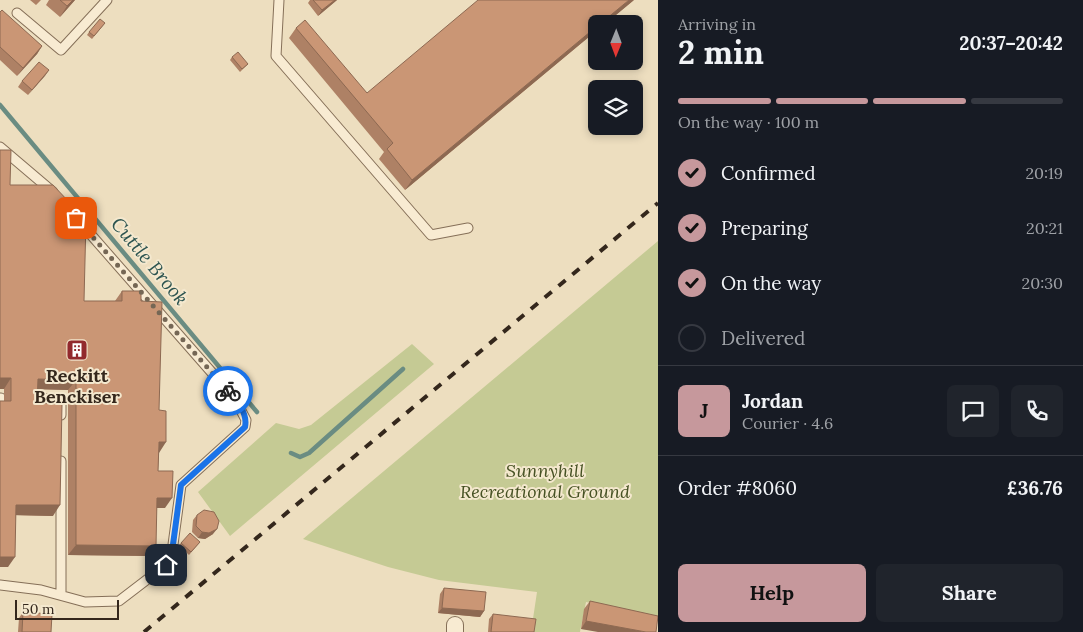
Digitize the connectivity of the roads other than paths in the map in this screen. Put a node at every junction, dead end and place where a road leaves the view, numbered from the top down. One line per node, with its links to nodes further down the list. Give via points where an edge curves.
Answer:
1 (107, 0): 3 (lane, via 61,50)
2 (279, 0): 7 (lane, via 276,56 431,235)
3 (17, 13)
4 (0, 147): 5 (lane)
5 (59, 199)
6 (71, 213): 12 (lane, via 235,399 246,420 245,427 181,485 172,552 166,565 119,601 85,602)
7 (468, 228)
8 (33, 398): 9 (lane, via 61,399)
9 (61, 428)
10 (61, 448): 12 (lane)
11 (0, 584): 12 (lane)
12 (61, 595)

